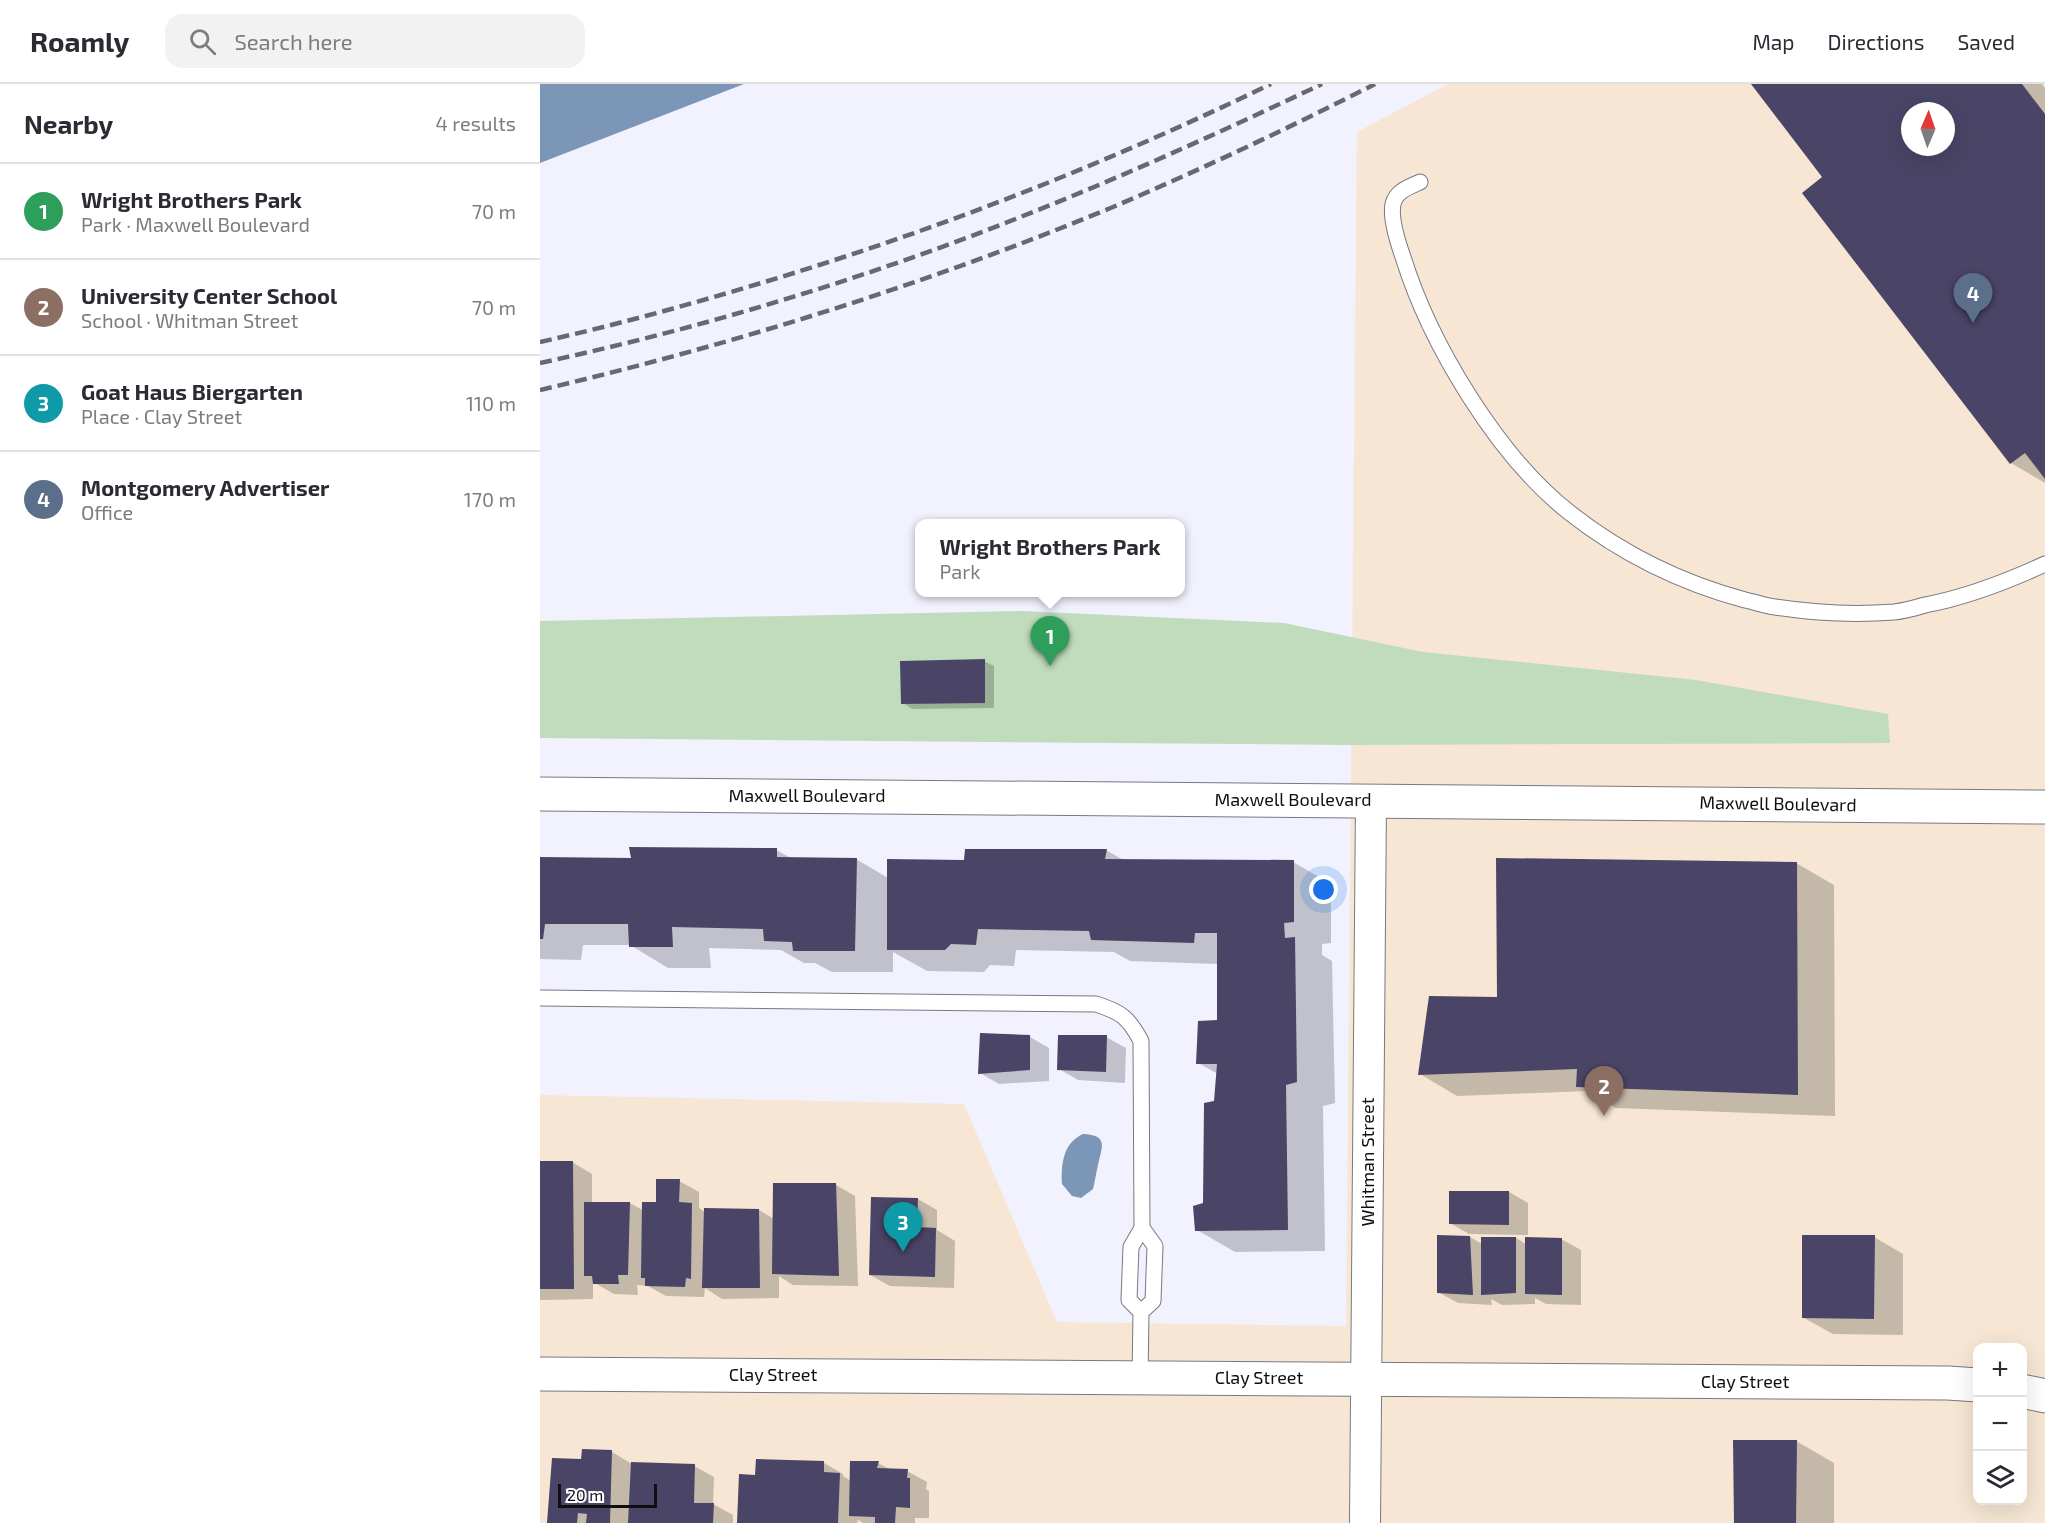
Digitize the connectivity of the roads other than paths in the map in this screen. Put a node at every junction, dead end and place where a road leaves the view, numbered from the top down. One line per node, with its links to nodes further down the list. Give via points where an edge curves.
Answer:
1 (1420, 182): 2 (lane, via 1402,189 1393,203 1395,232 1412,286 1453,369 1486,422 1528,474 1569,512 1613,544 1712,591 1774,607 1839,613 1896,612 1958,598)
2 (2045, 564)
3 (540, 794): 4 (main road, Maxwell Boulevard)
4 (1371, 800): 5 (main road, Maxwell Boulevard); 11 (street, Whitman Street)
5 (2045, 807)
6 (540, 998): 7 (lane, via 1096,1004 1119,1011 1141,1041)
7 (1142, 1228): 8 (lane, via 1131,1247 1129,1300); 8 (lane, via 1155,1246 1153,1301)
8 (1141, 1312): 10 (lane)
9 (540, 1374): 10 (main road, Clay Street)
10 (1140, 1378): 11 (main road, Clay Street)
11 (1367, 1379): 12 (main road, Clay Street); 15 (street, Whitman Street)
12 (1973, 1385)
13 (2027, 1393): 14 (main road)
14 (2045, 1396)
15 (1365, 1523)

